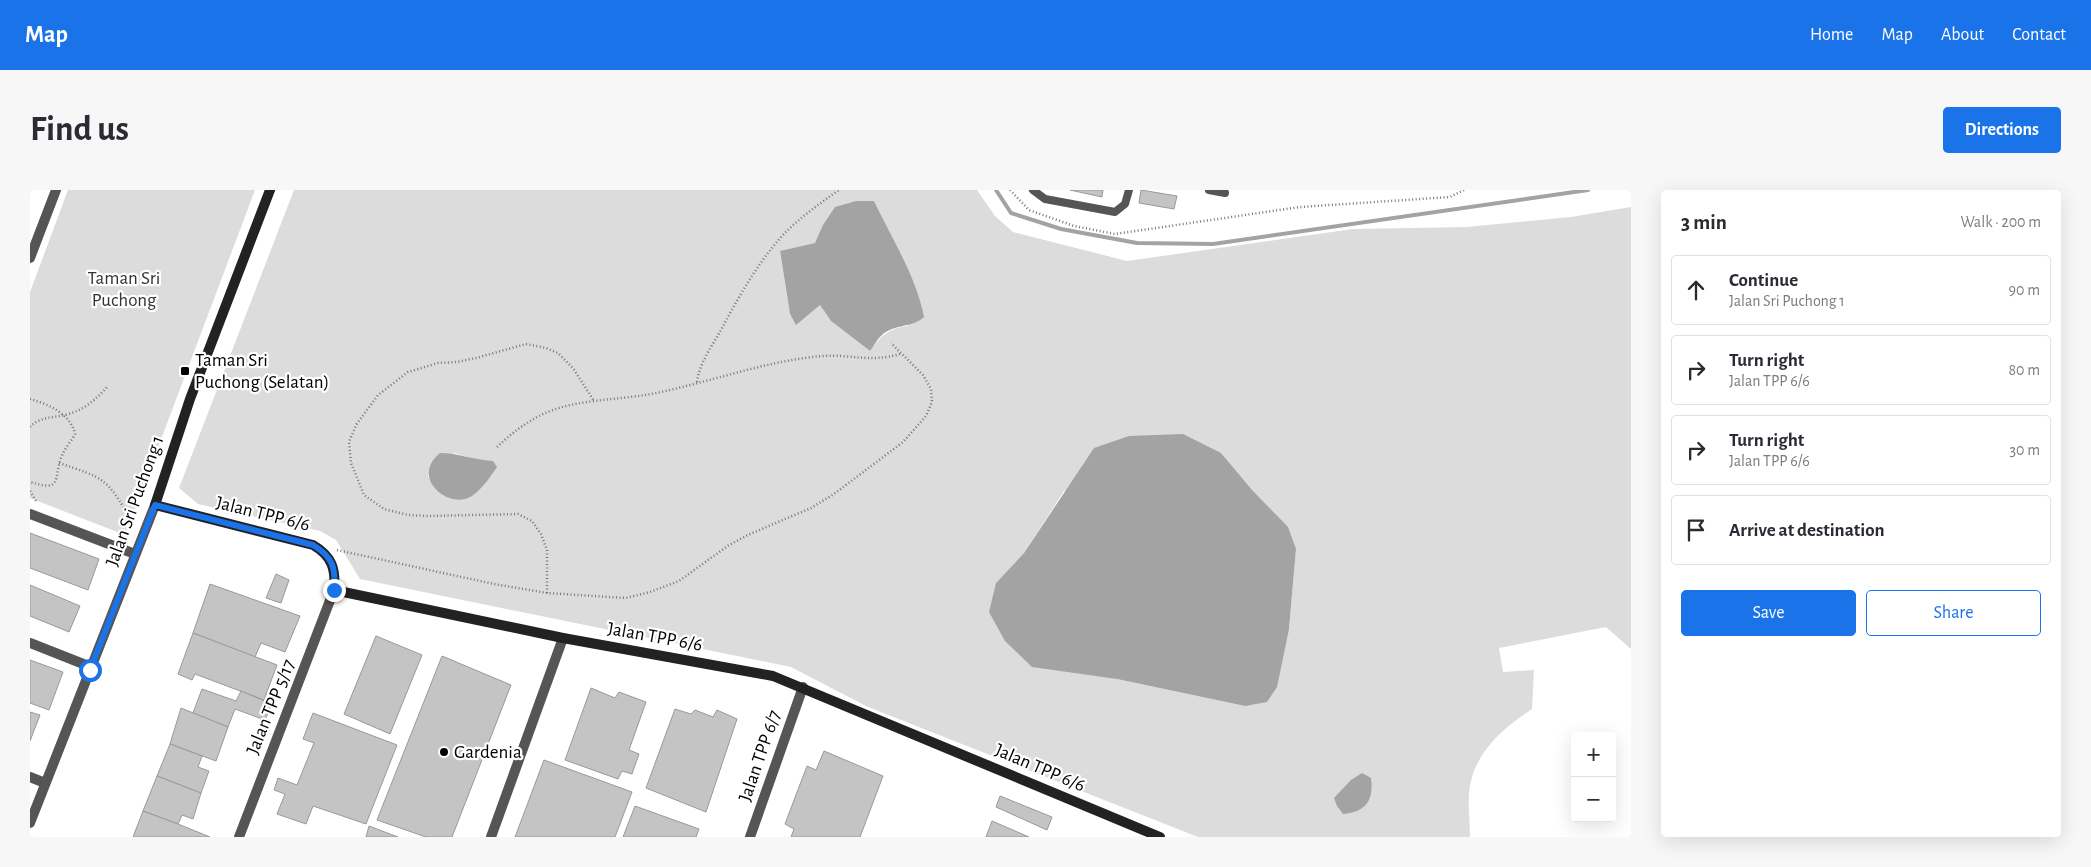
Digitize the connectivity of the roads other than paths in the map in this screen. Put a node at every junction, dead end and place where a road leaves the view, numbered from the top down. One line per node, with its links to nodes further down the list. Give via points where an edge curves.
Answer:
1 (56, 190): 7 (street)
2 (270, 190): 9 (street, Jalan Sri Puchong 1, via 190,399)
3 (1033, 190): 4 (lane, via 1045,199 1115,212 1125,204)
4 (1129, 190)
5 (1210, 190): 6 (lane)
6 (1225, 193)
7 (32, 245): 8 (street)
8 (30, 258)
9 (155, 505): 11 (street, Jalan Sri Puchong 1); 12 (street, Jalan TPP 6/6, via 313,545 330,558 334,569)
10 (30, 514): 11 (street)
11 (135, 554): 15 (street, Jalan Sri Puchong 1)
12 (334, 590): 13 (street, Jalan TPP 6/6); 20 (street, Jalan TPP 5/17)
13 (563, 638): 16 (street, Jalan TPP 6/6, via 773,676); 21 (street)
14 (30, 643): 15 (street)
15 (91, 667): 18 (street, Jalan Sri Puchong 1)
16 (803, 687): 22 (street, Jalan TPP 6/7); 23 (street, Jalan TPP 6/6)
17 (30, 777): 18 (street)
18 (45, 783): 19 (street, Jalan Sri Puchong 1)
19 (30, 822)
20 (239, 837)
21 (490, 837)
22 (750, 837)
23 (1160, 837)

